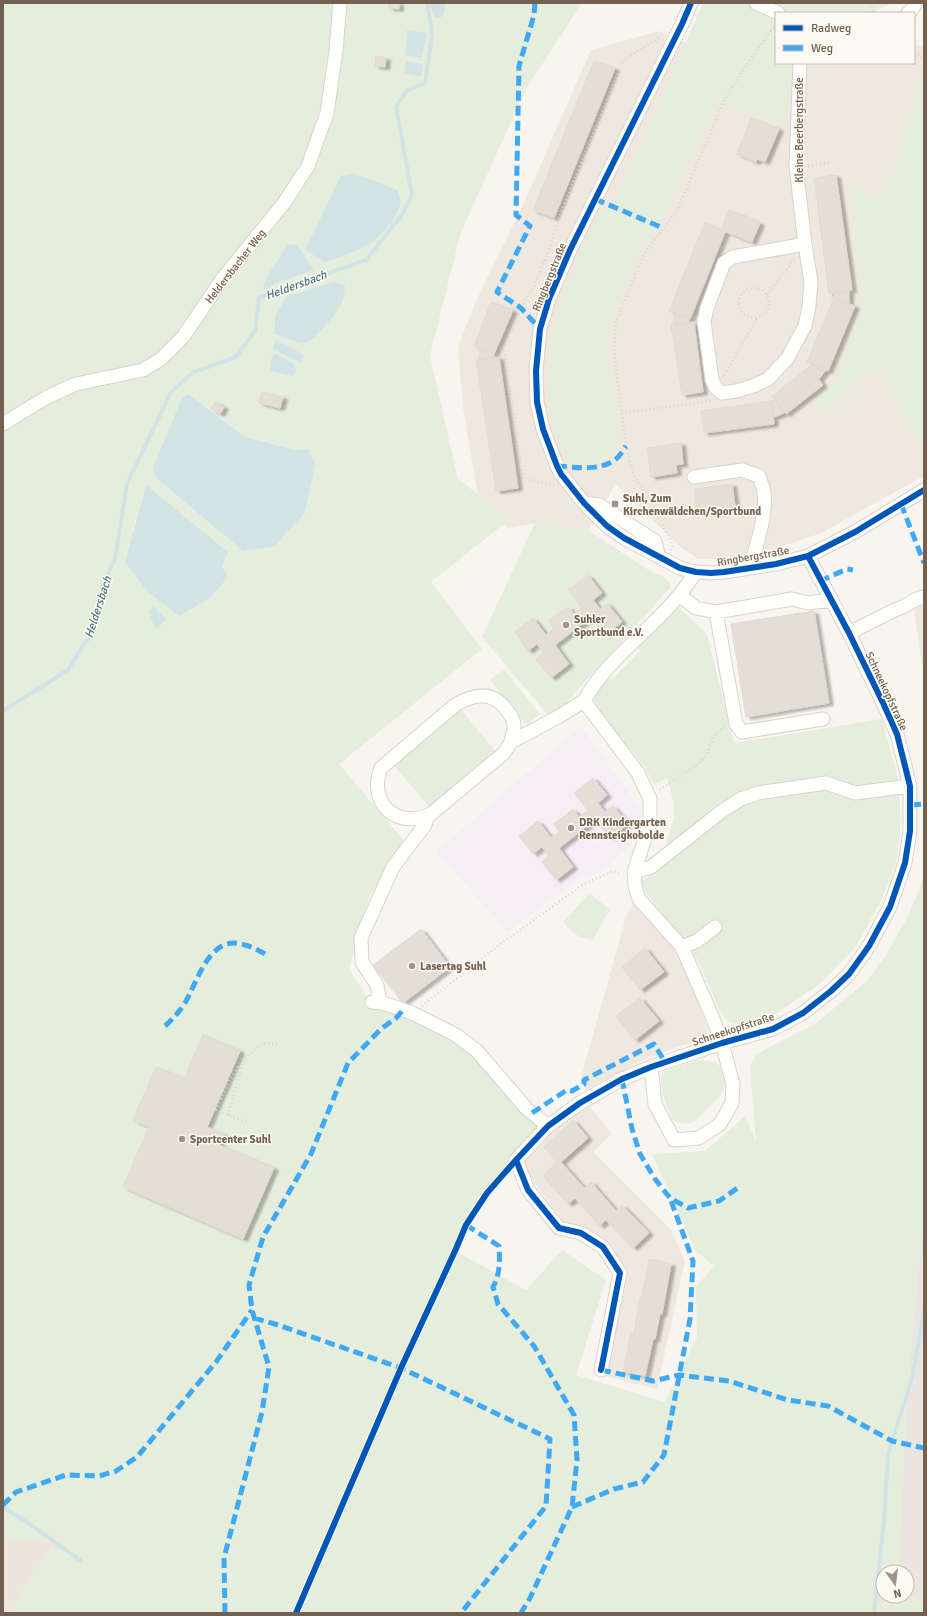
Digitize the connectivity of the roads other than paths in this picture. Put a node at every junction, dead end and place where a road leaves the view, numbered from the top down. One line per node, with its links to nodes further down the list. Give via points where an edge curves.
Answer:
1 (340, 3): 9 (street, Heldersbacher Weg, via 327,113 308,166 284,203 224,278 183,336 161,359 143,370 76,384 47,397)
2 (691, 3): 14 (street, Ringbergstraße, via 548,299 540,329 536,379 537,402 552,456 561,474 584,503 607,526 630,541 680,568)
3 (756, 3): 5 (street)
4 (916, 3): 6 (street)
5 (776, 12)
6 (910, 12)
7 (800, 64): 8 (street, Kleine Beerbergstraße, via 796,166)
8 (805, 244): 8 (street, Kleine Beerbergstraße, via 733,257 724,263 704,321 712,380 722,393 768,379 787,359 796,344 805,326 809,306 811,282)
9 (3, 424)
10 (694, 477): 13 (street, via 742,470 759,476 764,489 764,507)
11 (924, 490): 12 (street, Ringbergstraße, via 855,532)
12 (808, 556): 13 (street, Ringbergstraße); 17 (street, Schneekopfstraße)
13 (750, 568): 14 (street, Ringbergstraße, via 724,572)
14 (696, 572): 15 (street)
15 (679, 594): 18 (street, via 696,608); 20 (street, via 621,654 591,688)
16 (924, 597): 19 (street, via 915,598 905,607)
17 (832, 600): 18 (street, via 808,603 792,599); 19 (street, Schneekopfstraße)
18 (716, 612): 21 (street, via 736,724 742,732)
19 (849, 633): 23 (street, Schneekopfstraße, via 897,734)
20 (584, 701): 22 (street); 25 (street, via 638,773 650,799 650,823)
21 (823, 719)
22 (511, 742): 24 (street, via 504,753); 24 (street, via 514,727 512,716 493,697 479,695 455,705 381,768 378,788 380,798 388,810 395,816 406,819 421,819)
23 (910, 786): 25 (street, via 855,793 826,783 758,793 741,799 722,811 651,867); 28 (street, Schneekopfstraße, via 910,831 905,863 890,907 869,946 849,974 802,1013 773,1029)
24 (428, 815): 30 (street, via 424,825 393,867 361,938 362,962 377,985 376,1003 412,1013 456,1035 477,1051 526,1108)
25 (634, 872): 27 (street, via 639,899)
26 (715, 927): 27 (street, via 697,941)
27 (682, 947): 28 (street)
28 (722, 1043): 29 (street, Schneekopfstraße); 29 (street, Schneekopfstraße, via 733,1084 732,1103 720,1124 699,1138 674,1140 655,1104)
29 (651, 1067): 30 (street, Schneekopfstraße, via 622,1079 580,1103)
30 (548, 1126): 31 (street, Schneekopfstraße, via 516,1160 528,1190 559,1228 581,1234 603,1247 620,1273)
31 (601, 1370)

